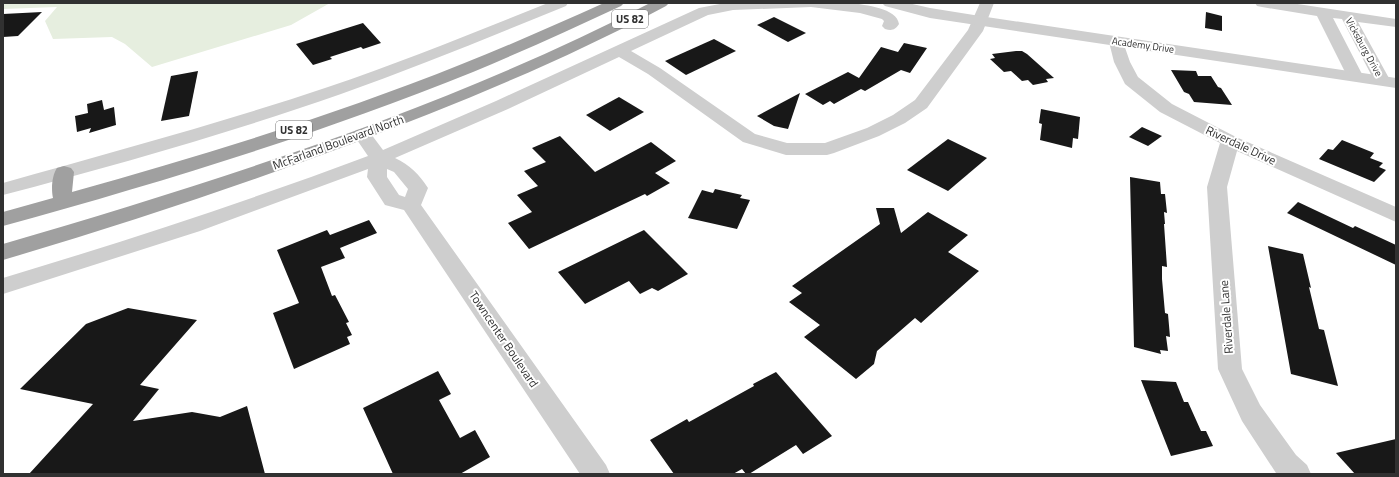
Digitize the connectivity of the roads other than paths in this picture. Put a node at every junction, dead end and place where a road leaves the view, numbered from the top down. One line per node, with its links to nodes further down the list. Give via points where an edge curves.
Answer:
1 (560, 3): 24 (street, via 334,90 201,133)
2 (616, 3): 20 (highway, McFarland Boulevard North / US 82, via 522,45)
3 (661, 3): 21 (highway, McFarland Boulevard North / US 82, via 530,67)
4 (809, 3): 15 (street, via 733,6 704,11)
5 (813, 3): 12 (street, via 868,11 888,17 892,21)
6 (890, 3): 13 (street, Academy Drive)
7 (987, 3): 13 (street)
8 (1262, 3): 9 (street, Vicksburg Drive)
9 (1322, 11): 10 (street, Vicksburg Drive); 18 (street, Vicksburg Drive)
10 (1347, 15): 11 (street); 19 (street, Vicksburg Drive)
11 (1396, 23)
12 (890, 26)
13 (977, 26): 14 (street, Academy Drive); 17 (street, via 921,104 900,119 879,129 826,149 786,149 749,138)
14 (1117, 42): 18 (street, Academy Drive); 22 (street, Riverdale Drive, via 1122,62 1131,80 1166,108)
15 (620, 50): 16 (street); 17 (street)
16 (585, 66): 17 (street); 23 (street, via 481,115)
17 (654, 71)
18 (1355, 76): 19 (street, Academy Drive)
19 (1389, 82)
20 (407, 90): 21 (highway, via 368,119 362,126); 26 (highway, McFarland Boulevard North / US 82, via 246,146)
21 (362, 134): 23 (street); 30 (highway, McFarland Boulevard North / US 82, via 131,213)
22 (1230, 141): 28 (street, Riverdale Drive); 33 (street, Riverdale Lane, via 1217,186 1230,369 1251,414 1286,464)
23 (380, 158): 27 (street, via 402,168 418,188); 27 (street, via 376,177 392,200); 31 (street, via 210,220)
24 (64, 172): 25 (street); 26 (highway)
25 (3, 189)
26 (64, 202): 29 (highway, McFarland Boulevard North / US 82)
27 (412, 205): 32 (street, Towncenter Boulevard)
28 (1396, 215)
29 (3, 219)
30 (3, 252)
31 (3, 286)
32 (596, 474)
33 (1297, 474)

